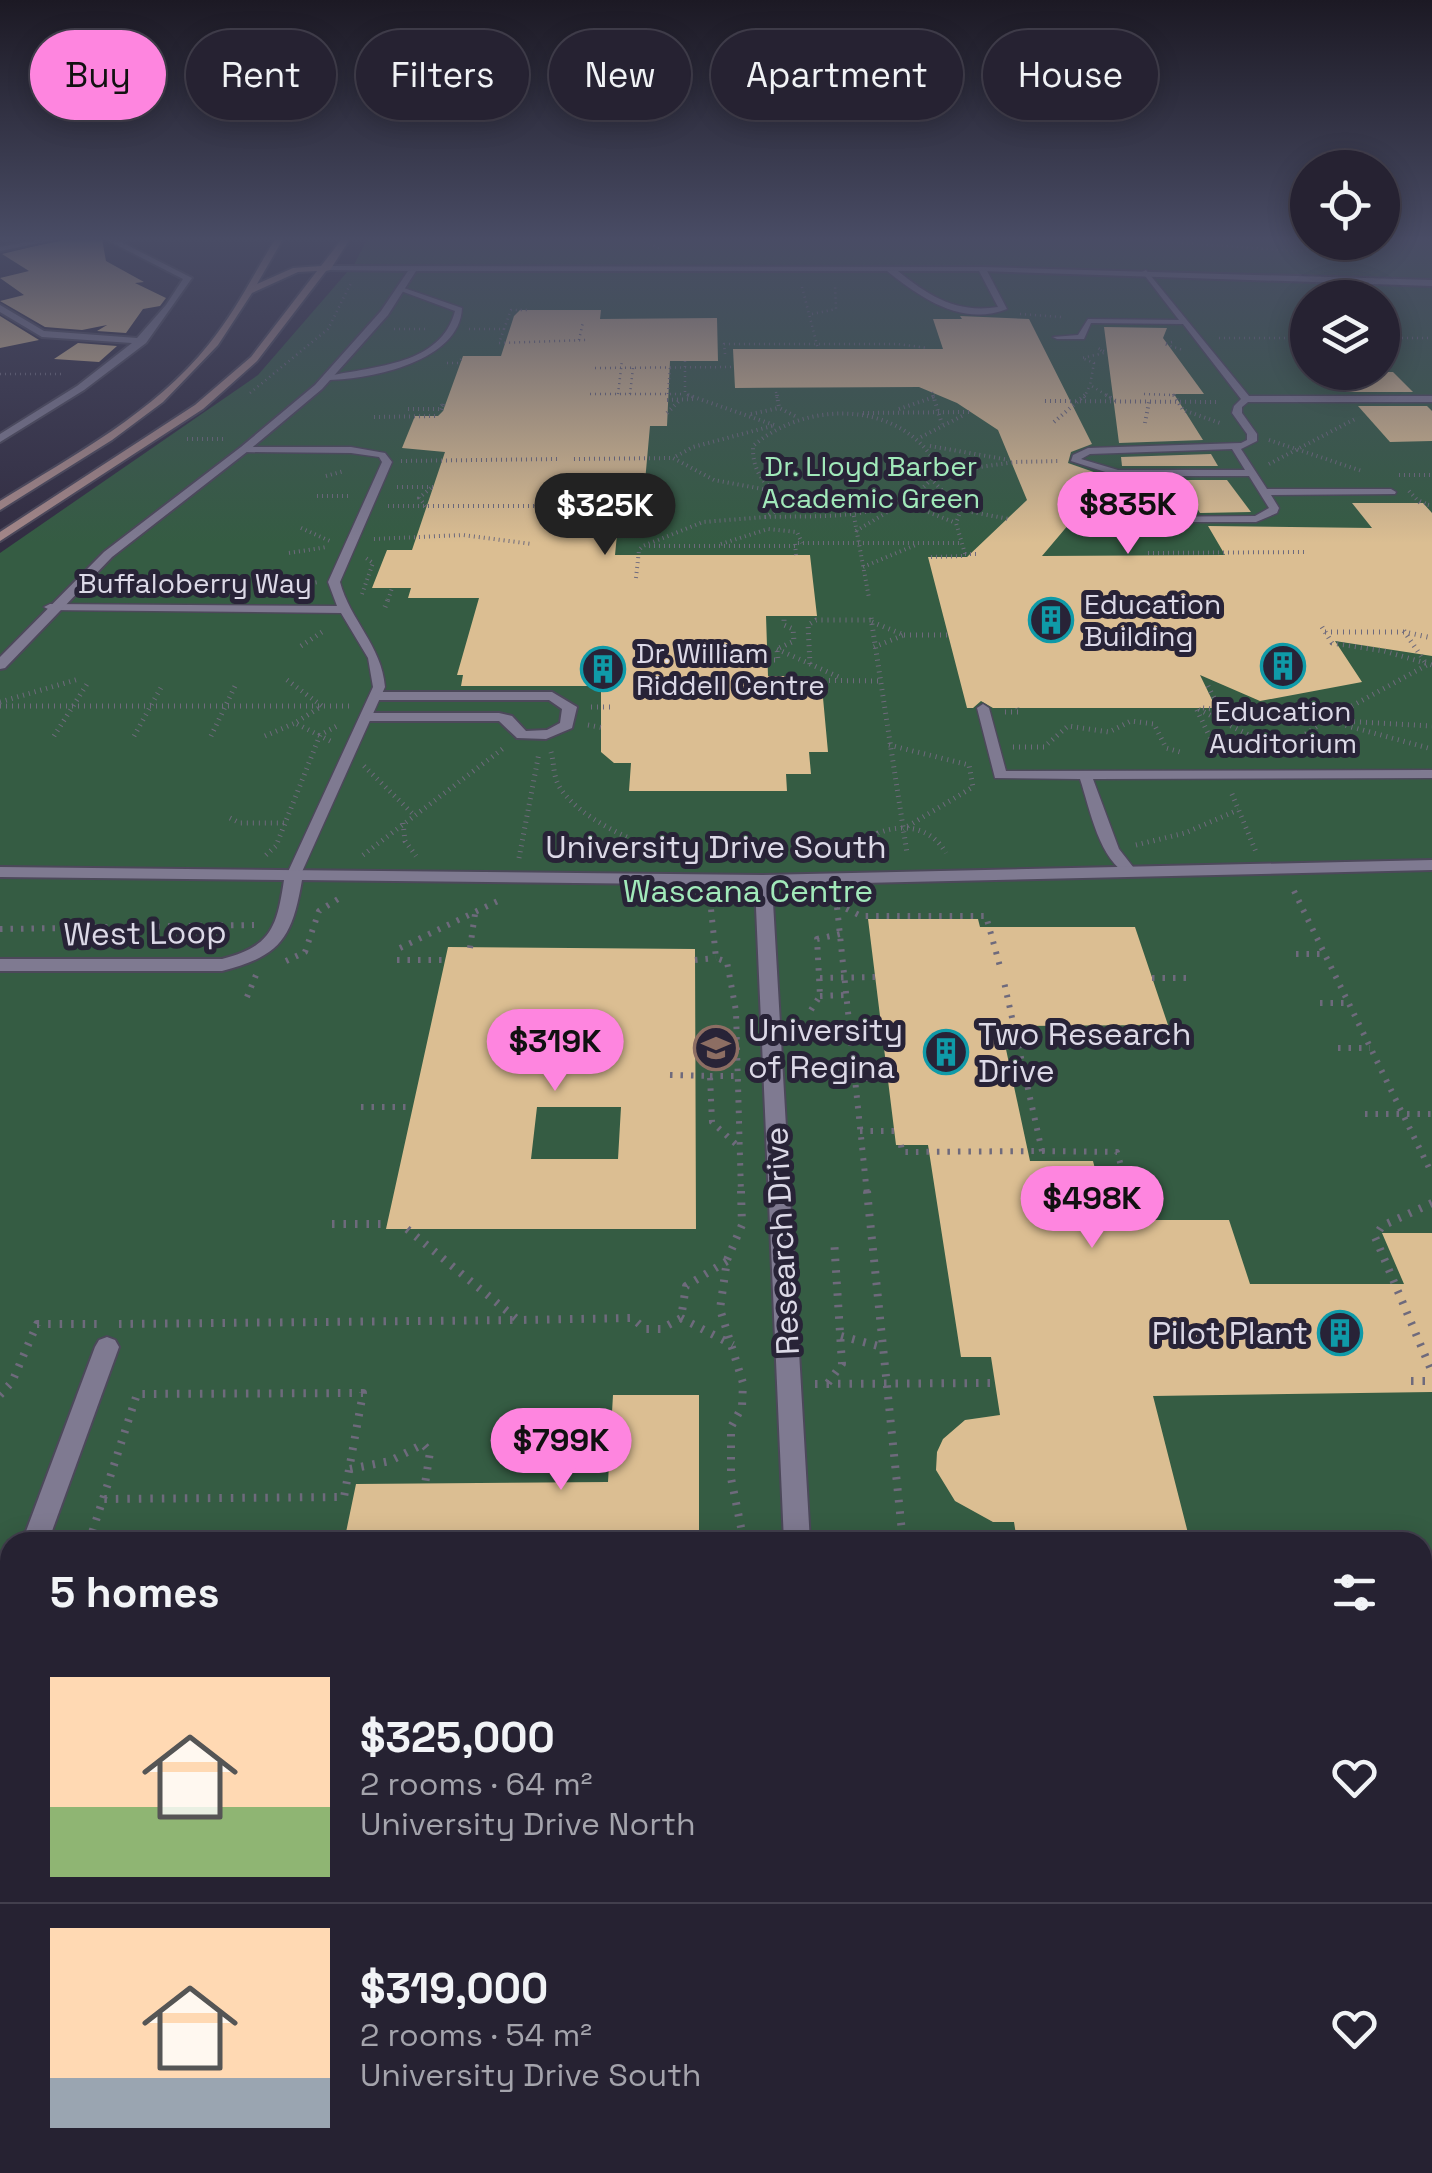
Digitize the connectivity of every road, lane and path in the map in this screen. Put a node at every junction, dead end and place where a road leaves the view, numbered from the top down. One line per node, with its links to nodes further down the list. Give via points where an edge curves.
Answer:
1 (135, 340): 8 (street)
2 (215, 340): 89 (main road, via 180,381 125,426)
3 (269, 340): 101 (main road, via 200,407)
4 (362, 340): 25 (street)
5 (448, 340): 25 (lane, via 432,352)
6 (817, 340): 9 (path)
7 (1199, 340): 40 (lane)
8 (144, 341): 24 (street)
9 (818, 346): 10 (path); 12 (path, via 724,344)
10 (928, 348)
11 (1104, 351): 26 (path, via 1082,358 1094,363)
12 (724, 354)
13 (462, 358): 16 (path)
14 (685, 360): 19 (path)
15 (622, 361): 22 (path)
16 (458, 364)
17 (633, 368): 18 (path); 22 (path); 30 (path)
18 (670, 368): 19 (path); 33 (path)
19 (685, 368): 20 (path); 32 (path)
20 (734, 368)
21 (595, 370): 22 (path)
22 (621, 370): 29 (path)
23 (0, 374): 24 (path)
24 (102, 374): 57 (street)
25 (332, 378): 61 (street)
26 (1090, 386): 36 (path); 37 (path)
27 (776, 392): 41 (path)
28 (590, 394): 29 (path)
29 (618, 394): 30 (path)
30 (630, 394): 33 (path)
31 (1144, 394): 39 (path, via 1173,394)
32 (683, 396): 33 (path); 45 (path); 47 (path)
33 (668, 397)
34 (1432, 399): 40 (lane)
35 (1045, 401): 36 (path)
36 (1082, 401): 37 (path); 51 (path)
37 (1118, 401): 38 (path)
38 (1149, 402): 39 (path); 52 (path)
39 (1178, 402): 40 (path); 55 (path, via 1183,410)
40 (1242, 402): 55 (lane, via 1236,413)
41 (779, 408): 47 (path); 50 (path)
42 (888, 412): 43 (path); 43 (path, via 933,395); 48 (path)
43 (938, 412): 53 (path); 53 (path, via 971,412)
44 (406, 413): 44 (path, via 440,410 436,416); 49 (path)
45 (667, 413)
46 (1343, 413): 60 (path, via 1363,414)
47 (744, 414): 54 (path)
48 (850, 415): 50 (path); 56 (path)
49 (374, 416)
50 (798, 418): 54 (path)
51 (1054, 422)
52 (1145, 422)
53 (942, 424): 56 (path)
54 (775, 426): 64 (path); 81 (path, via 756,442 751,459)
55 (1252, 434): 59 (lane, via 1252,441); 60 (path)
56 (921, 436): 58 (path)
57 (0, 439)
58 (930, 446): 70 (path); 72 (path)
59 (1236, 447): 68 (lane, via 1088,451); 73 (lane)
60 (1297, 449): 73 (path); 74 (path)
61 (245, 450): 69 (lane, via 350,450); 131 (street, via 124,541)
62 (541, 452): 65 (path)
63 (574, 458): 64 (path)
64 (673, 458): 81 (path, via 714,480)
65 (539, 459): 66 (path); 69 (path)
66 (558, 459)
67 (1038, 459): 68 (path); 70 (path); 71 (path)
68 (1076, 461): 73 (lane, via 1118,472)
69 (387, 462): 76 (path); 85 (lane)
70 (1015, 462): 72 (path)
71 (1041, 468)
72 (937, 473): 78 (path)
73 (1252, 473): 82 (lane)
74 (1374, 475)
75 (1416, 475): 79 (path)
76 (326, 476)
77 (1389, 480): 79 (path)
78 (934, 482): 87 (path); 93 (path)
79 (1404, 484): 88 (path)
80 (396, 487): 91 (path, via 433,487 419,498)
81 (774, 491): 86 (path)
82 (1264, 492): 83 (lane); 97 (lane, via 1274,508 1256,520)
83 (1392, 492)
84 (316, 496): 85 (path)
85 (372, 496): 132 (lane, via 334,582)
86 (793, 501): 94 (path); 95 (path)
87 (903, 502): 94 (path); 98 (path); 99 (path)
88 (1421, 503)
89 (0, 506)
90 (387, 506): 91 (path)
91 (426, 506): 92 (path)
92 (543, 506)
93 (962, 510): 96 (path); 98 (path)
94 (853, 511): 95 (path); 99 (path)
95 (765, 516): 112 (path, via 703,522)
96 (1010, 520)
97 (1132, 520)
98 (956, 523): 109 (path)
99 (856, 530): 107 (path)
100 (446, 535): 103 (path); 104 (path); 105 (path)
101 (0, 537)
102 (518, 538): 104 (path)
103 (372, 540)
104 (510, 541): 110 (path)
105 (444, 542)
106 (802, 543): 107 (path); 113 (path, via 797,532 780,528); 114 (path)
107 (858, 543): 108 (path); 125 (path)
108 (920, 543): 109 (path); 125 (path)
109 (962, 543): 120 (path)
110 (532, 544)
111 (338, 545): 116 (path)
112 (643, 546): 113 (path); 126 (path)
113 (716, 546): 114 (path)
114 (796, 546): 118 (path)
115 (1308, 552): 117 (path)
116 (288, 553)
117 (1148, 553)
118 (796, 554)
119 (976, 554): 120 (path)
120 (965, 555): 122 (path)
121 (364, 556): 123 (path)
122 (932, 557)
123 (372, 565): 124 (path); 128 (path)
124 (381, 565)
125 (864, 567): 129 (path)
126 (636, 578)
127 (392, 588): 130 (path)
128 (362, 594)
129 (869, 598)
130 (385, 607)
131 (50, 608): 132 (lane, Buffaloberry Way); 147 (street)
132 (346, 610): 166 (lane, Buffaloberry Way, via 380,670)
133 (784, 616): 138 (path, via 784,625)
134 (871, 620): 137 (path, via 816,620); 140 (path); 143 (path)
135 (314, 624): 136 (path)
136 (333, 624)
137 (808, 626): 138 (path); 146 (path)
138 (794, 628): 144 (path, via 794,641)
139 (1403, 630): 142 (path); 148 (path); 148 (path, via 1323,630 1332,643)
140 (904, 634): 141 (path); 143 (path)
141 (948, 635)
142 (1432, 638)
143 (874, 647): 154 (path)
144 (777, 649): 145 (path, via 778,660); 146 (path)
145 (768, 660)
146 (810, 664): 153 (path)
147 (0, 665)
148 (1430, 665): 149 (path); 172 (path)
149 (1432, 673)
150 (79, 679): 160 (path)
151 (287, 680): 164 (path)
152 (793, 680): 153 (path)
153 (847, 680): 154 (path)
154 (879, 681): 181 (path)
155 (87, 684): 161 (path)
156 (163, 684): 162 (path)
157 (236, 684): 163 (path)
158 (1208, 686): 171 (path)
159 (351, 690): 165 (path)
160 (0, 704): 161 (path)
161 (73, 706): 162 (path); 177 (path)
162 (150, 706): 163 (path); 178 (path)
163 (226, 706): 164 (path); 179 (path)
164 (322, 706): 165 (path); 173 (path)
165 (346, 706): 166 (path); 175 (path, via 336,728)
166 (373, 706): 167 (street, via 552,696); 176 (street, via 498,717); 184 (lane)
167 (570, 707): 168 (path); 176 (street, via 560,731)
168 (612, 707)
169 (983, 708): 188 (lane, via 1000,774)
170 (1196, 708): 171 (path)
171 (1220, 710): 172 (path)
172 (1326, 720): 174 (path); 183 (path); 185 (path)
173 (296, 722): 175 (path); 180 (path)
174 (1432, 726)
175 (320, 735): 184 (path); 193 (path)
176 (522, 735): 190 (path)
177 (54, 736)
178 (134, 736)
179 (212, 736)
180 (266, 736)
181 (889, 744): 195 (path); 195 (path, via 969,764 973,786)
182 (1002, 747): 186 (path, via 1041,748 1068,726 1109,732 1136,721 1154,724 1166,748)
183 (1432, 749)
184 (348, 750): 190 (path); 194 (lane)
185 (1281, 751)
186 (1188, 759)
187 (1432, 774): 188 (lane)
188 (1085, 776): 196 (lane)
189 (1238, 810): 196 (path)
190 (413, 814): 192 (path)
191 (230, 818): 193 (path)
192 (402, 822): 204 (path); 205 (path)
193 (285, 823): 194 (path); 206 (path)
194 (316, 823): 210 (lane)
195 (903, 828): 197 (path, via 881,831); 199 (path, via 908,854); 201 (path, via 932,832)
196 (1112, 850): 209 (lane)
197 (864, 854): 198 (path); 212 (path, via 834,855)
198 (878, 854)
199 (893, 854)
200 (926, 854): 201 (path)
201 (946, 854): 202 (path)
202 (964, 854)
203 (519, 855): 213 (path, via 536,755 548,746 557,783 570,798 650,848 710,855)
204 (416, 857)
205 (359, 858)
206 (262, 860)
207 (1432, 865): 209 (street, University Drive South)
208 (0, 872): 210 (street, University Drive South)
209 (1130, 872): 212 (street, University Drive South)
210 (294, 874): 211 (street, University Drive South); 218 (street)
211 (515, 876): 213 (street, University Drive South); 217 (path, via 511,894)
212 (834, 878): 214 (street, University Drive South); 216 (path)
213 (710, 879): 214 (street, University Drive South); 228 (path)
214 (763, 880): 280 (street, Research Drive)
215 (1294, 891): 227 (path)
216 (837, 904): 222 (path); 233 (path, via 861,916 986,916)
217 (475, 912): 220 (path); 223 (path)
218 (285, 924): 219 (path); 221 (path); 232 (street, West Loop, via 270,948 222,965)
219 (314, 924)
220 (452, 924): 223 (path); 224 (path)
221 (0, 929)
222 (840, 934): 234 (path, via 817,939); 235 (path)
223 (472, 936): 225 (path)
224 (400, 948)
225 (470, 948)
226 (1296, 954): 227 (path)
227 (1326, 954): 243 (path)
228 (716, 958): 231 (path); 249 (path, via 727,962)
229 (397, 960): 230 (path)
230 (445, 960)
231 (694, 960)
232 (0, 966)
233 (1000, 970)
234 (820, 978): 235 (path); 241 (path)
235 (844, 978): 236 (path); 240 (path)
236 (875, 978)
237 (1152, 978): 238 (path)
238 (1191, 978)
239 (1004, 982): 261 (path)
240 (846, 995): 241 (path); 250 (path)
241 (820, 996): 244 (path)
242 (1320, 1003): 243 (path)
243 (1349, 1003): 246 (path)
244 (812, 1010)
245 (1338, 1048): 246 (path)
246 (1370, 1048): 255 (path)
247 (670, 1075): 248 (path)
248 (710, 1076): 249 (path); 260 (path, via 712,1122)
249 (738, 1076): 260 (path)
250 (855, 1078): 251 (path); 257 (path)
251 (888, 1078)
252 (361, 1107): 253 (path)
253 (413, 1107)
254 (1365, 1114): 255 (path)
255 (1402, 1114): 256 (path); 262 (path)
256 (1432, 1114)
257 (860, 1131): 258 (path); 275 (path)
258 (894, 1131)
259 (901, 1145): 261 (path, via 902,1152)
260 (740, 1148): 269 (path, via 742,1225)
261 (1042, 1151): 263 (path, via 1116,1152)
262 (1432, 1174)
263 (1126, 1183)
264 (1432, 1203): 276 (path, via 1382,1226 1375,1236)
265 (332, 1224): 266 (path)
266 (387, 1224)
267 (406, 1229): 271 (path)
268 (834, 1239): 272 (path)
269 (728, 1260): 270 (path, via 686,1286); 273 (path, via 720,1310)
270 (681, 1318): 271 (path, via 645,1329 632,1318); 273 (path)
271 (518, 1320): 284 (path, via 37,1324)
272 (841, 1336): 275 (path); 281 (path, via 842,1364)
273 (733, 1345): 279 (path)
274 (107, 1347): 288 (street)
275 (882, 1348): 282 (path)
276 (1432, 1372)
277 (1411, 1381): 278 (path)
278 (1432, 1381)
279 (743, 1384): 280 (path); 290 (path, via 731,1427 731,1478)
280 (790, 1384): 281 (path); 291 (street, Research Drive)
281 (827, 1384): 282 (path)
282 (886, 1384): 283 (path); 292 (path)
283 (995, 1384)
284 (0, 1395)
285 (350, 1469): 286 (path, via 390,1461 423,1444 430,1452); 287 (path, via 344,1497); 287 (path, via 363,1393 137,1394)
286 (425, 1484)
287 (103, 1499): 289 (path)
288 (39, 1532)
289 (92, 1532)
290 (742, 1532)
291 (796, 1532)
292 (902, 1532)

